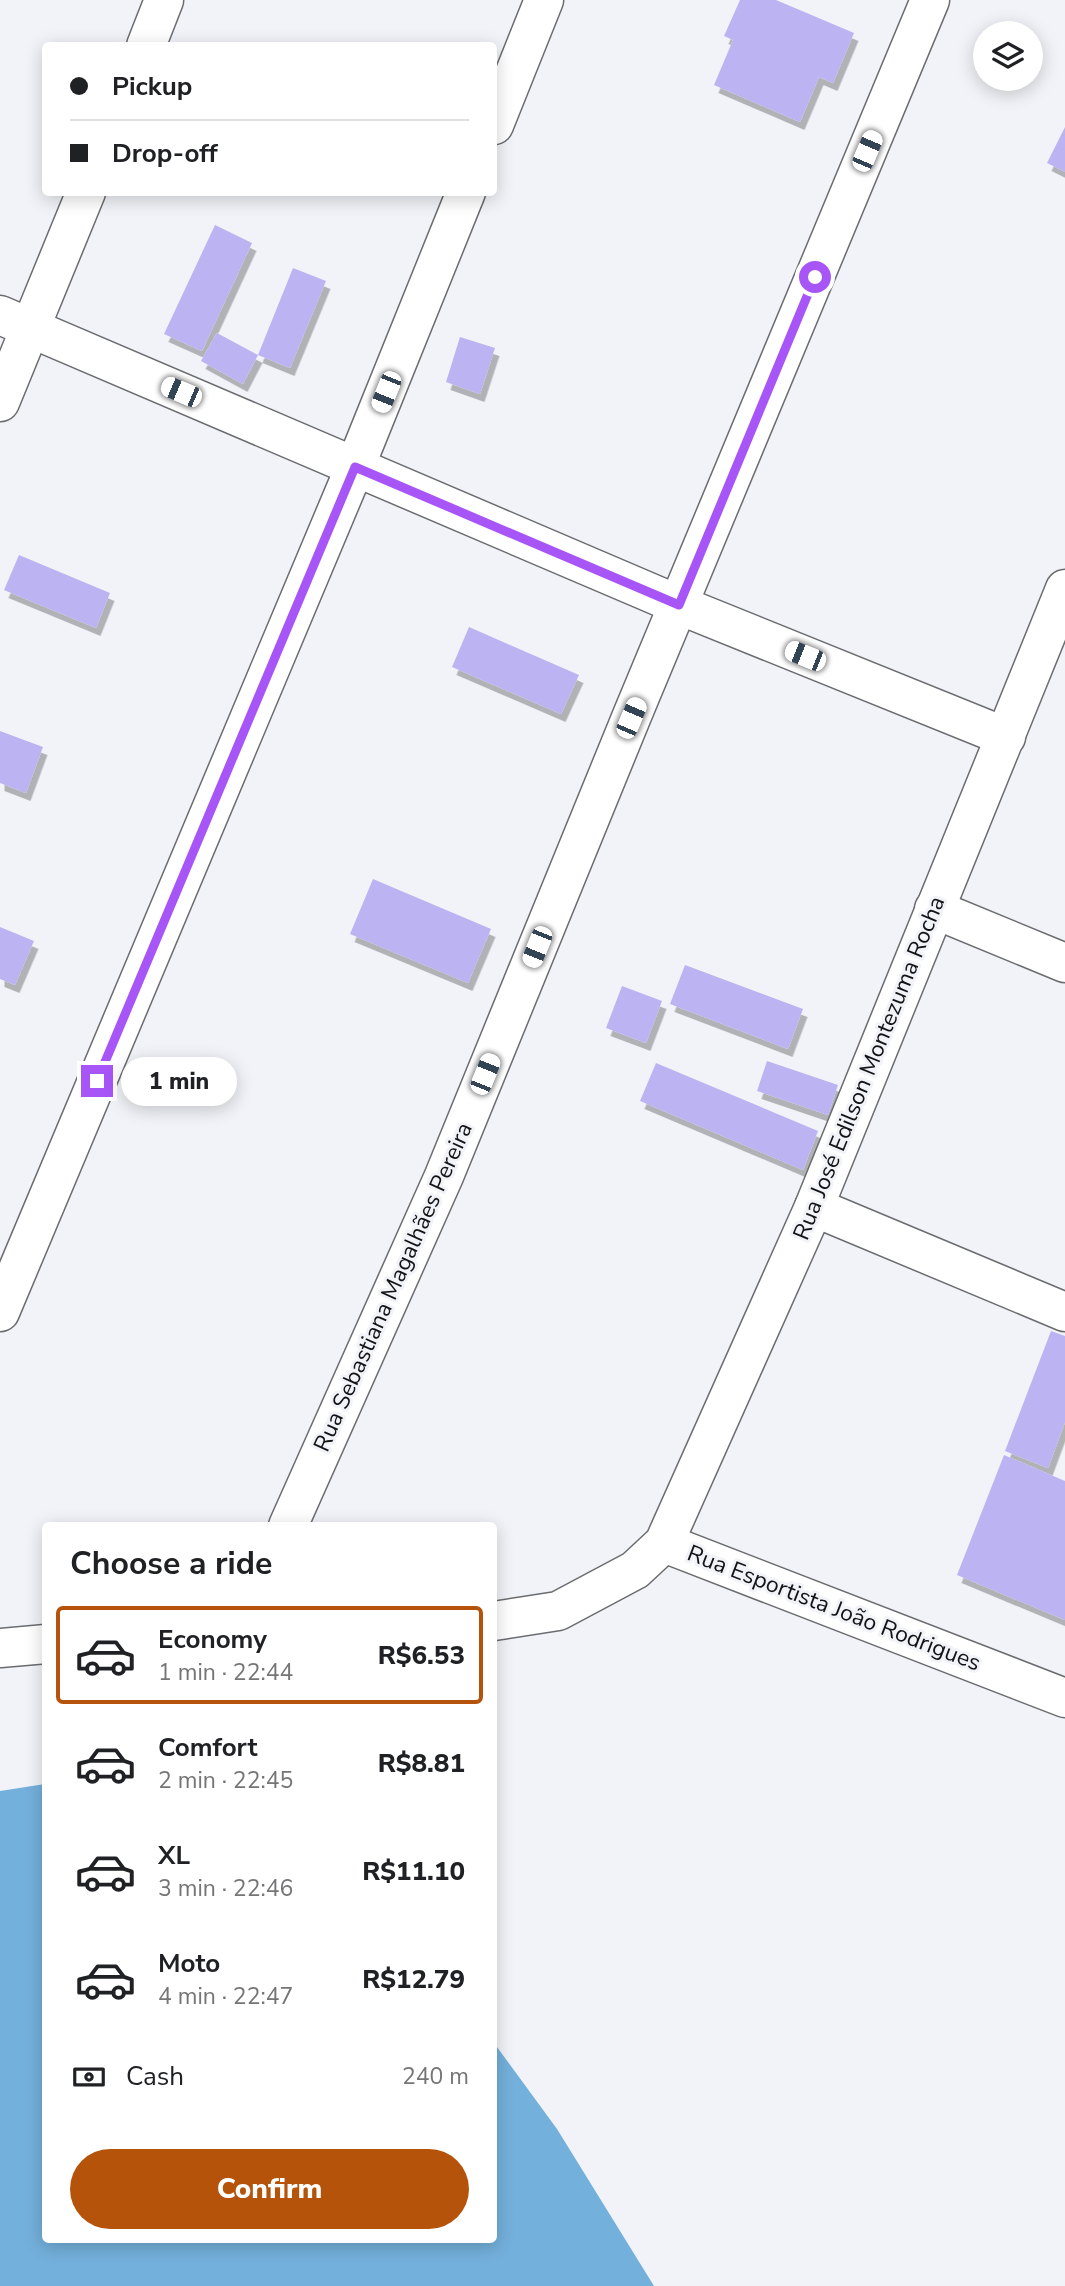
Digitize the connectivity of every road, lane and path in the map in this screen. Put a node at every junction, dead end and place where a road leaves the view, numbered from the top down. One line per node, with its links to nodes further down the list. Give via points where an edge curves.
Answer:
1 (164, 0): 4 (street)
2 (544, 0): 5 (street)
3 (930, 0): 12 (street, Rua Sebastiana Magalhães Pereira)
4 (148, 42)
5 (497, 118)
6 (84, 196): 8 (street)
7 (464, 196): 10 (street)
8 (15, 322): 9 (street); 10 (street)
9 (0, 402)
10 (355, 467): 12 (street); 18 (street)
11 (1065, 589): 13 (street, Rua José Edilson Montezuma Rocha)
12 (679, 605): 14 (street); 20 (street, Rua Sebastiana Magalhães Pereira, via 444,1176)
13 (1057, 631): 14 (street, Rua José Edilson Montezuma Rocha)
14 (1006, 737): 15 (street, Rua José Edilson Montezuma Rocha)
15 (934, 909): 16 (street); 17 (street, Rua José Edilson Montezuma Rocha)
16 (1065, 963)
17 (814, 1207): 19 (street); 21 (street, Rua José Edilson Montezuma Rocha)
18 (0, 1311)
19 (1065, 1312)
20 (290, 1522)
21 (664, 1542): 22 (street, Rua Esportista João Rodrigues, via 635,1570 558,1611); 25 (street, Rua Esportista João Rodrigues)
22 (497, 1621)
23 (42, 1644): 24 (street)
24 (0, 1648)
25 (1065, 1699)

